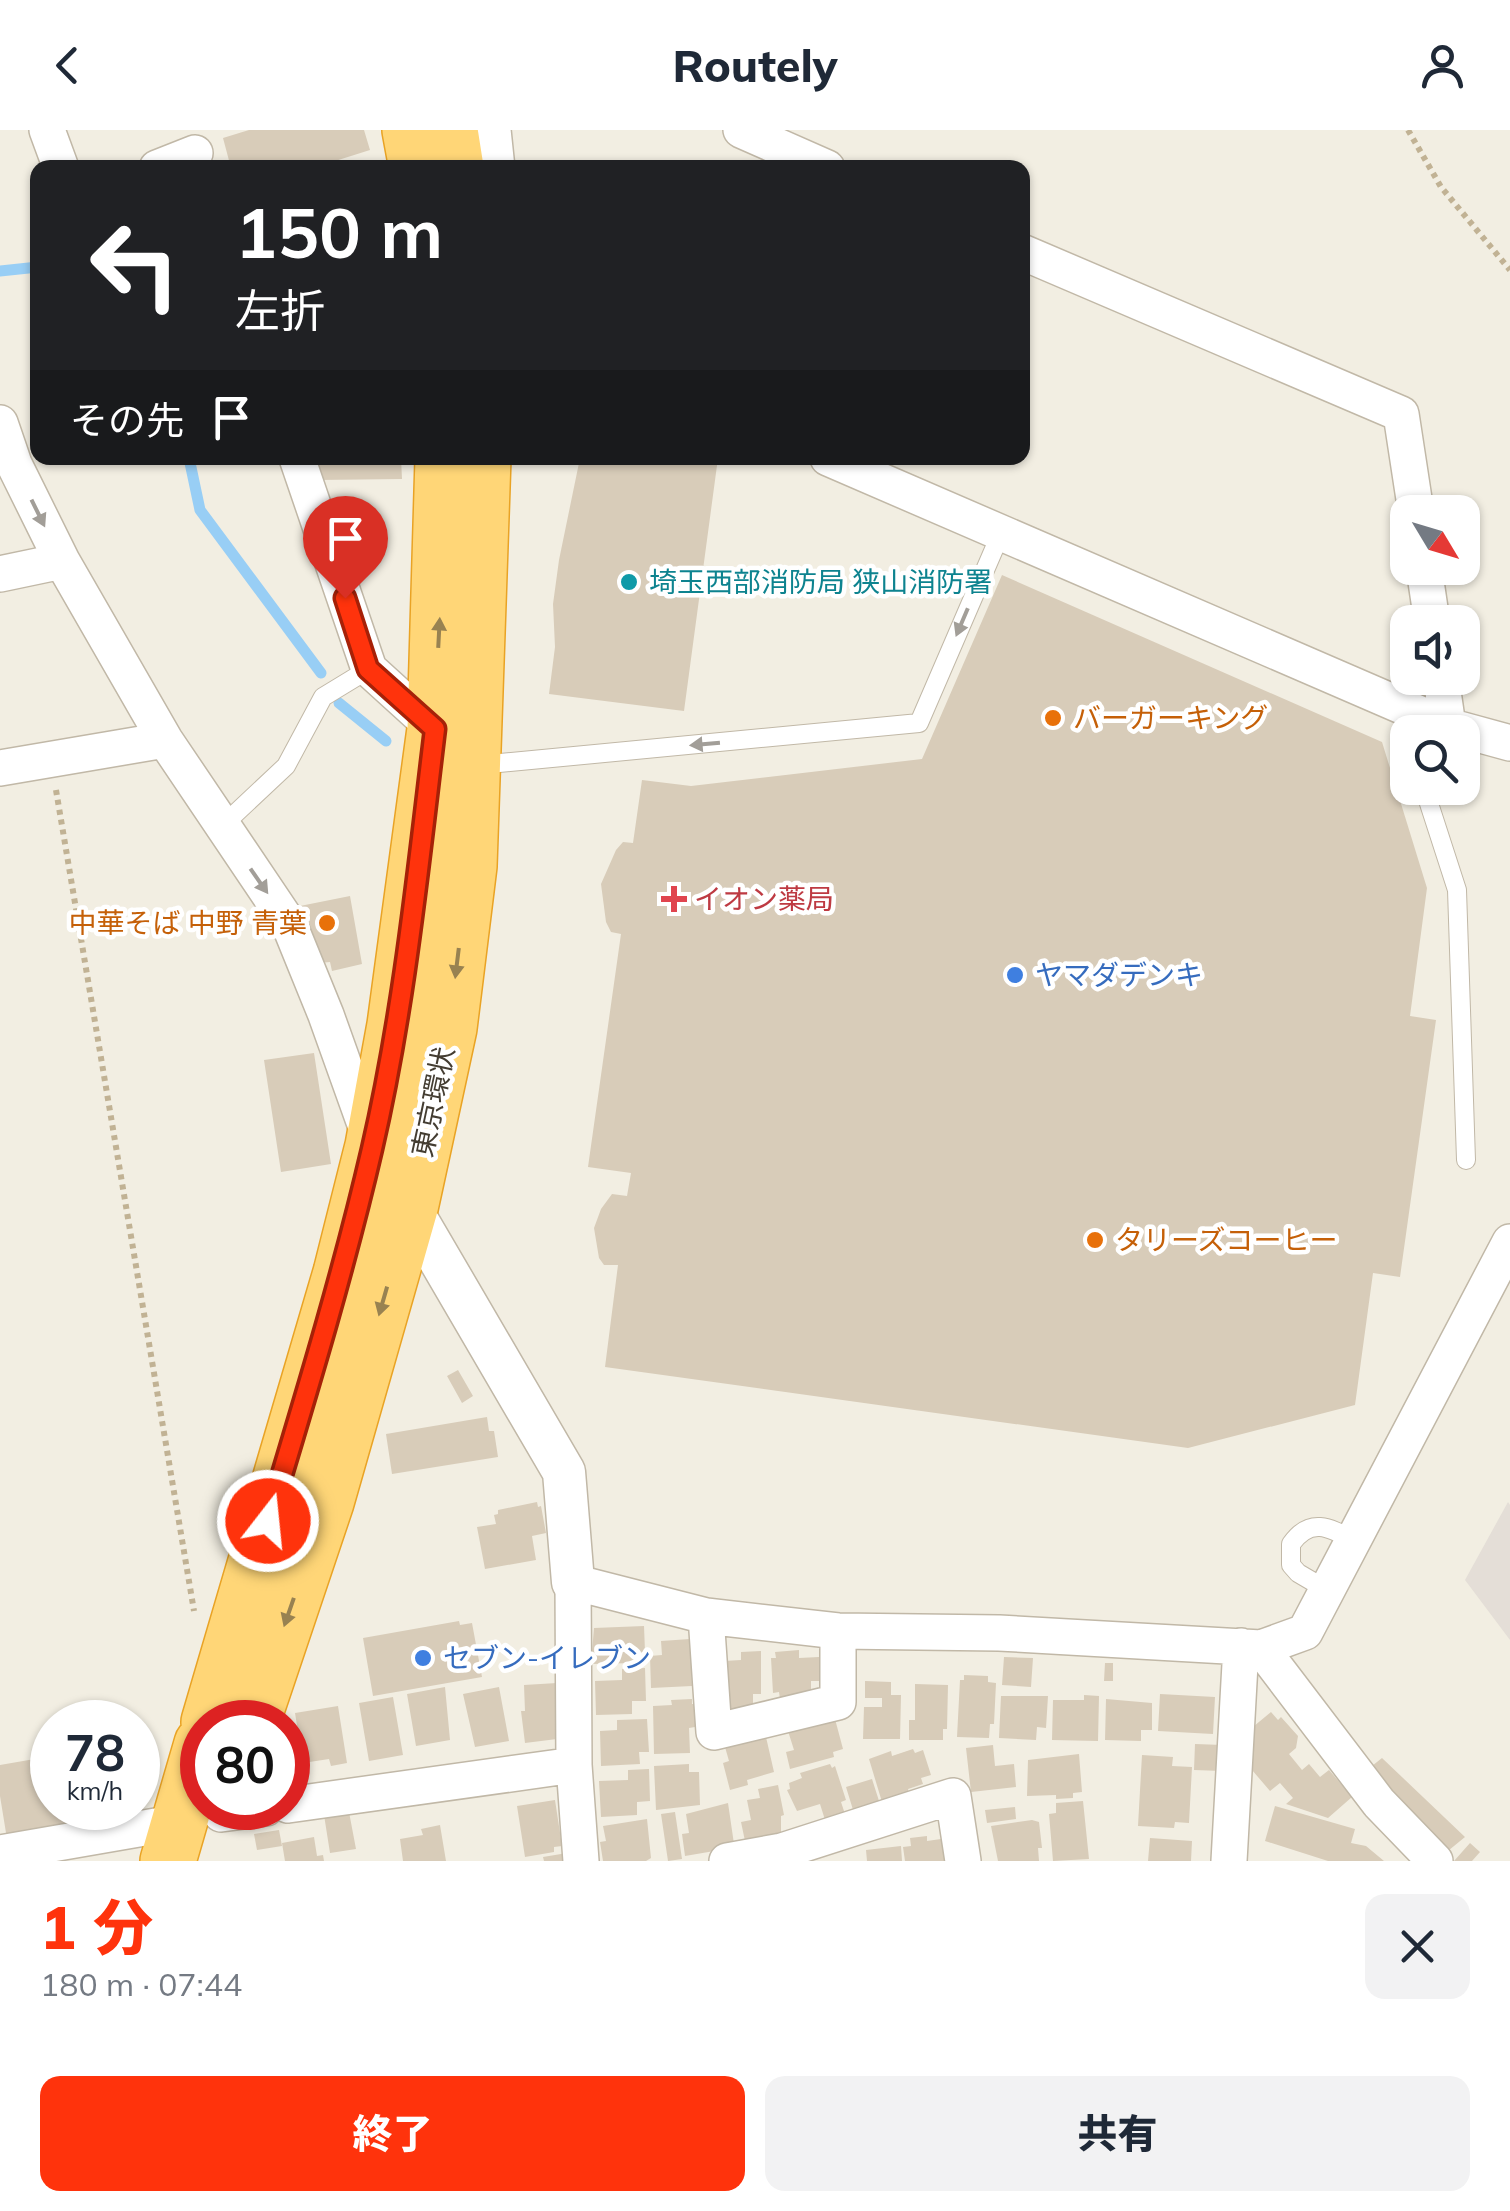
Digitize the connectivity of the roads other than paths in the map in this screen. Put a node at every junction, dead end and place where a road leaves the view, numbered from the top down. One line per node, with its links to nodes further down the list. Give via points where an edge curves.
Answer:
1 (47, 130): 6 (street)
2 (410, 130): 7 (highway)
3 (450, 130): 8 (highway)
4 (493, 130): 9 (street)
5 (741, 130): 10 (street)
6 (58, 160)
7 (416, 160)
8 (455, 160)
9 (496, 160)
10 (808, 160)
11 (1030, 255): 17 (street, via 1401,414)
12 (0, 423): 19 (street, one-way to 19)
13 (300, 465): 21 (street)
14 (443, 465): 23 (highway, 東京環状, one-way to 14)
15 (482, 465): 27 (highway, 東京環状)
16 (844, 465): 18 (street)
17 (1413, 495)
18 (1001, 532): 22 (street); 27 (lane, one-way to 27, via 919,723)
19 (62, 561): 20 (street); 25 (street)
20 (0, 574)
21 (368, 669): 23 (street); 30 (lane, via 323,698 286,766)
22 (1394, 715)
23 (435, 729): 31 (highway, 東京環状)
24 (1480, 735): 26 (street)
25 (165, 740): 28 (street); 30 (street)
26 (1510, 743)
27 (474, 766): 33 (highway, 東京環状, one-way to 33, via 449,1028)
28 (0, 768)
29 (1429, 805): 32 (lane, via 1456,890)
30 (222, 826): 31 (street, one-way to 31, via 289,924)
31 (373, 1146): 33 (street); 41 (highway, 東京環状)
32 (1466, 1160)
33 (410, 1208): 36 (street, via 564,1472); 42 (highway, 東京環状, one-way to 42, via 326,1502)
34 (1510, 1242): 35 (street)
35 (1354, 1540): 37 (street); 37 (lane, via 1323,1524 1291,1544 1290,1565)
36 (573, 1582): 38 (street); 43 (street)
37 (1327, 1590): 40 (street, via 1305,1632)
38 (706, 1616): 39 (street); 39 (street, via 714,1732 838,1702)
39 (838, 1631): 40 (street)
40 (1251, 1647): 50 (street); 51 (street)
41 (215, 1700)
42 (259, 1700)
43 (574, 1765): 44 (street); 47 (street)
44 (310, 1801)
45 (202, 1830): 46 (street)
46 (0, 1853)
47 (581, 1861)
48 (728, 1861): 49 (street, via 954,1796)
49 (963, 1861)
50 (1229, 1861)
51 (1434, 1861)

